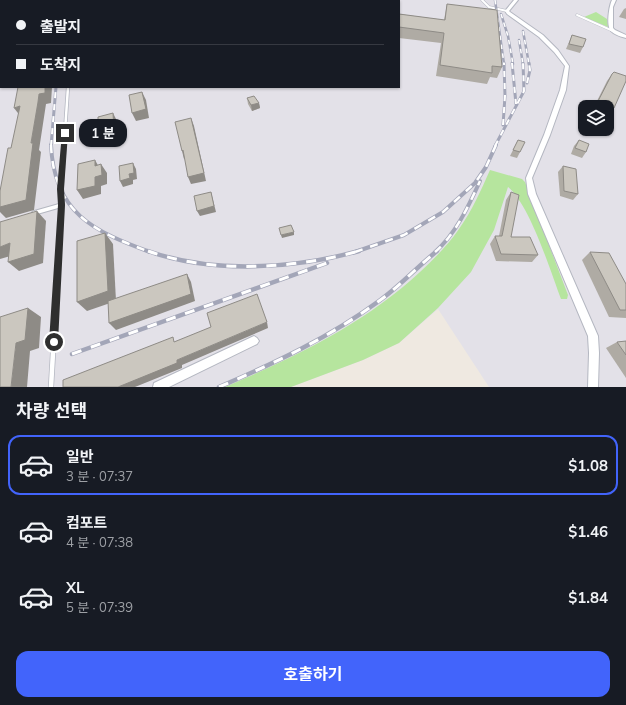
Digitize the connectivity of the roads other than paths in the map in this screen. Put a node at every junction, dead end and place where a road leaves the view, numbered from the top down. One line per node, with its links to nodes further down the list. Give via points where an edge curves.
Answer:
1 (482, 0): 4 (lane, via 489,7)
2 (516, 0): 4 (street)
3 (614, 0): 6 (street, via 610,20)
4 (507, 11): 14 (street, via 509,15 541,36 567,66 563,90 529,178 529,184 593,336)
5 (577, 15): 6 (lane)
6 (613, 30): 7 (street)
7 (626, 37)
8 (68, 88): 9 (lane)
9 (62, 205): 10 (lane); 12 (lane)
10 (28, 215)
11 (254, 341): 13 (street)
12 (51, 387)
13 (158, 387)
14 (593, 387)

